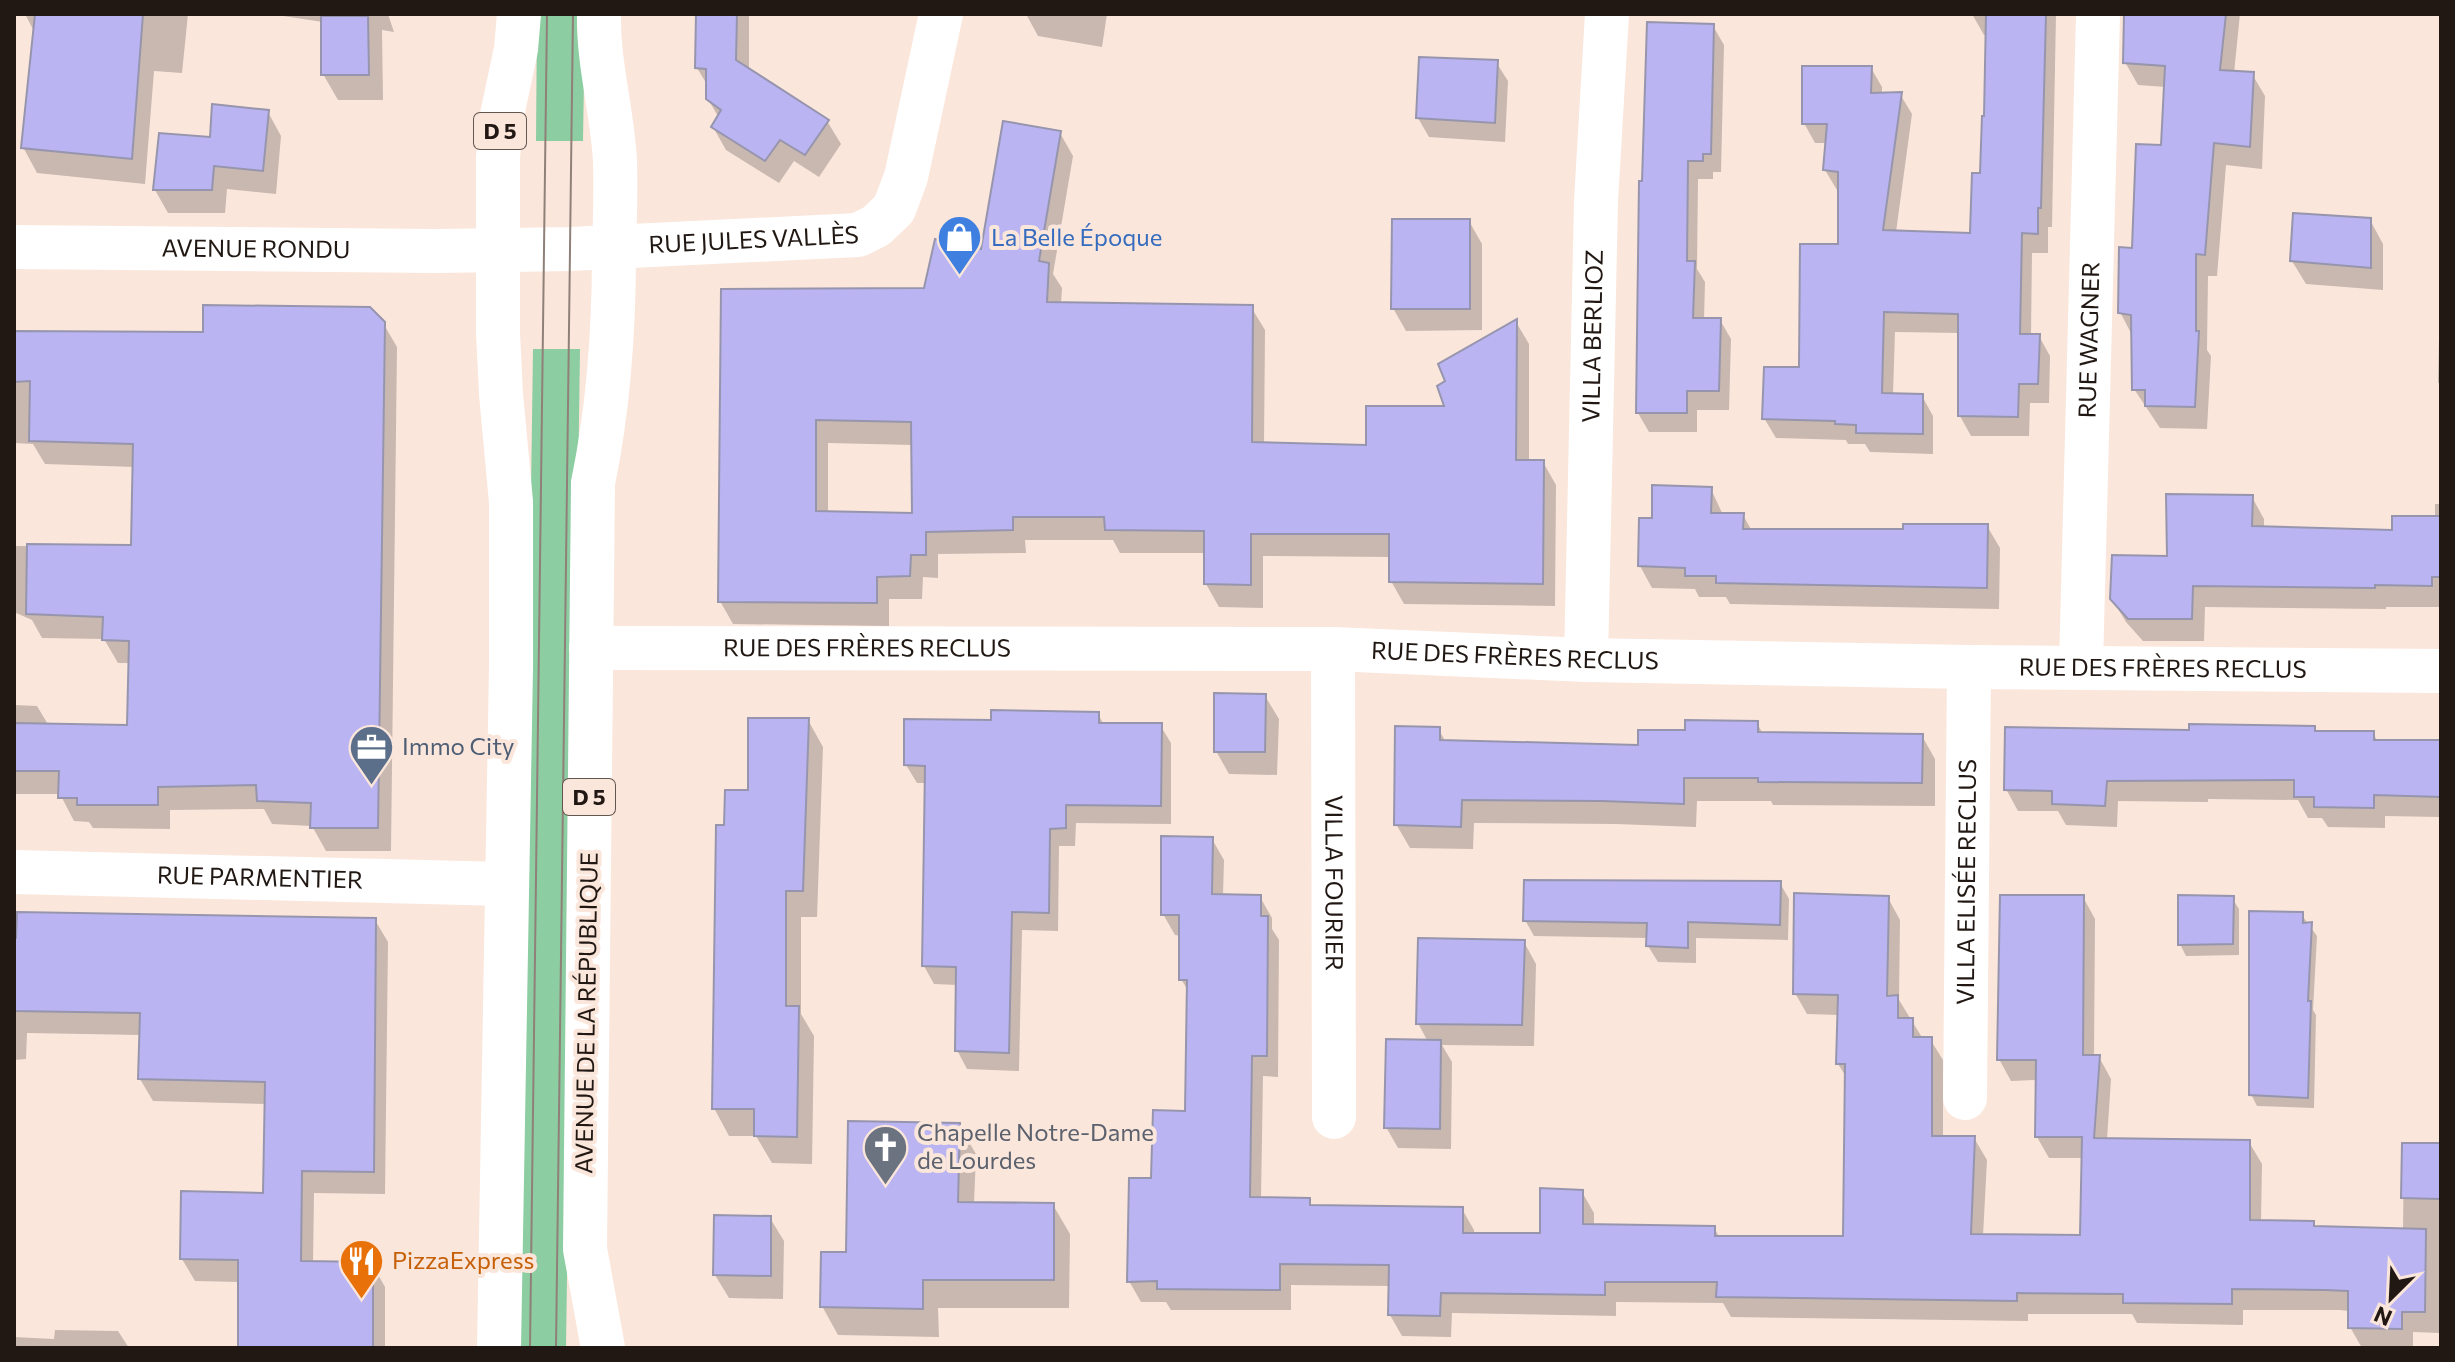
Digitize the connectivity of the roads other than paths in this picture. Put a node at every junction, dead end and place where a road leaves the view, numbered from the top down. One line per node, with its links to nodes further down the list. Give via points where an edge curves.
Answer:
1 (519, 14): 8 (street, D 5, via 500,131)
2 (599, 14): 6 (street, D 5, via 615,161)
3 (941, 14): 6 (street, RUE JULES VALLÈS, via 906,177 894,209 876,226 836,238)
4 (1607, 14): 11 (street, VILLA BERLIOZ, via 1596,201)
5 (2098, 14): 12 (street, RUE WAGNER)
6 (614, 245): 8 (street, RUE JULES VALLÈS); 9 (street, AVENUE DE LA RÉPUBLIQUE / D 5, via 609,392 593,483)
7 (14, 247): 8 (street, AVENUE RONDU)
8 (498, 250): 16 (street, D 5, via 501,394 511,502)
9 (591, 648): 10 (street, RUE DES FRÈRES RECLUS); 20 (street, AVENUE DE LA RÉPUBLIQUE / D 5, via 585,1249)
10 (1333, 649): 11 (street, RUE DES FRÈRES RECLUS); 18 (street, VILLA FOURIER)
11 (1586, 660): 13 (street, RUE DES FRÈRES RECLUS)
12 (2081, 666): 13 (street, RUE DES FRÈRES RECLUS); 14 (street, RUE DES FRÈRES RECLUS)
13 (1969, 667): 17 (street, VILLA ELISÉE RECLUS)
14 (2441, 671)
15 (14, 872): 16 (street, RUE PARMENTIER)
16 (505, 884): 19 (street, D 5)
17 (1965, 1098)
18 (1334, 1117)
19 (499, 1348)
20 (603, 1348)

